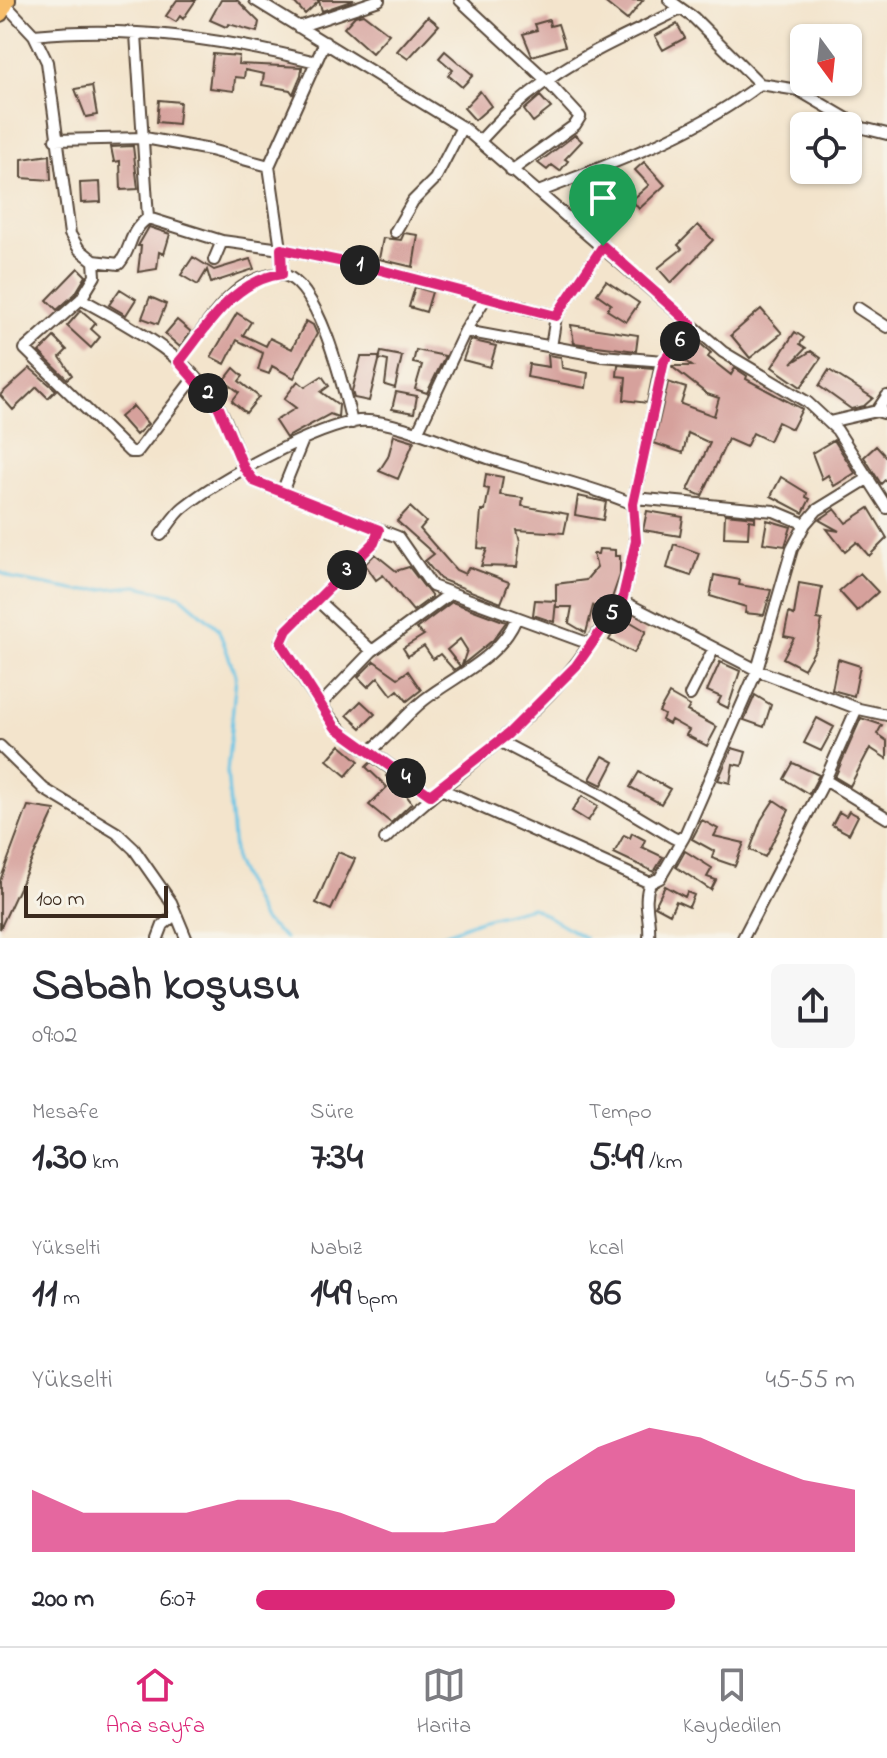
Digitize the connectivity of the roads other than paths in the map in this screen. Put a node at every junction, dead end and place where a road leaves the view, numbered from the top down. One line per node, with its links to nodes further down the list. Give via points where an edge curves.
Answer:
1 (255, 0): 7 (street)
2 (379, 0): 7 (street)
3 (460, 0): 12 (street)
4 (669, 0): 6 (street)
5 (4, 6): 9 (street)
6 (681, 9): 12 (street); 13 (street)
7 (298, 27): 10 (street)
8 (136, 34): 9 (street, via 86,29); 11 (street, via 269,50); 16 (street)
9 (34, 35): 17 (street, via 47,62)
10 (325, 42): 11 (street); 14 (street)
11 (316, 62): 19 (street)
12 (545, 79): 18 (street); 20 (street, via 580,117)
13 (760, 84): 15 (street, via 798,90 863,128); 21 (street, via 729,108 660,144)
14 (462, 127): 18 (street); 23 (street, via 435,179 413,201)
15 (887, 134)
16 (145, 138): 17 (street); 19 (street); 22 (street)
17 (55, 140): 28 (street, via 70,234)
18 (480, 141): 20 (street)
19 (269, 166): 26 (street)
20 (511, 171): 21 (street)
21 (541, 191): 25 (street)
22 (148, 218): 24 (street); 28 (street, via 131,233 119,264)
23 (395, 232)
24 (222, 241): 26 (street); 27 (street)
25 (603, 246): 33 (street); 34 (street)
26 (281, 249): 29 (street); 31 (street)
27 (214, 260)
28 (94, 261): 30 (street, via 95,276)
29 (282, 274): 39 (street, via 239,290); 44 (street, via 294,281 334,350)
30 (81, 299): 39 (street, via 138,329); 40 (street, via 25,349 130,452 137,452)
31 (485, 299): 33 (street); 36 (street)
32 (858, 308): 35 (street)
33 (556, 316): 37 (street)
34 (691, 324): 38 (street); 43 (street, via 723,352 807,402)
35 (887, 327)
36 (465, 331): 37 (street); 45 (street)
37 (551, 347): 38 (street)
38 (664, 361): 50 (street)
39 (179, 362): 40 (street)
40 (194, 378): 47 (street, via 219,408)
41 (887, 396): 42 (street)
42 (882, 413): 43 (street)
43 (829, 422): 48 (street)
44 (352, 423): 45 (street); 46 (street)
45 (417, 433): 50 (street)
46 (303, 440): 47 (street); 49 (street)
47 (244, 468): 49 (street, via 254,481); 54 (street, via 182,508)
48 (869, 478): 51 (street); 52 (street, via 817,510)
49 (282, 492): 53 (street)
50 (634, 501): 52 (street, via 774,511); 57 (street, via 636,541)
51 (887, 508)
52 (805, 524): 62 (street, via 792,549)
53 (379, 530): 55 (street, via 398,537 432,586); 56 (street, via 374,543)
54 (161, 535)
55 (451, 593): 58 (street); 61 (street)
56 (317, 600): 61 (street); 64 (street, via 281,643)
57 (622, 601): 59 (street); 60 (street)
58 (516, 619): 59 (street); 69 (street, via 501,645 421,702)
59 (590, 644): 67 (street, via 576,666)
60 (713, 650): 62 (street); 63 (street)
61 (372, 651): 64 (street)
62 (757, 670): 65 (street); 73 (street)
63 (690, 695)
64 (323, 702): 69 (street, via 335,727)
65 (857, 708): 66 (street); 70 (street)
66 (887, 715)
67 (499, 741): 71 (street); 73 (street, via 672,837)
68 (0, 746): 76 (street, via 44,789 134,849)
69 (370, 751): 71 (street)
70 (825, 780): 72 (street); 80 (street)
71 (434, 791): 74 (street); 75 (street)
72 (887, 818)
73 (685, 835): 75 (street)
74 (385, 839)
75 (659, 881): 79 (street, via 644,897 651,921)
76 (176, 914): 77 (street); 78 (street)
77 (158, 938)
78 (186, 938)
79 (649, 938)
80 (743, 938)

